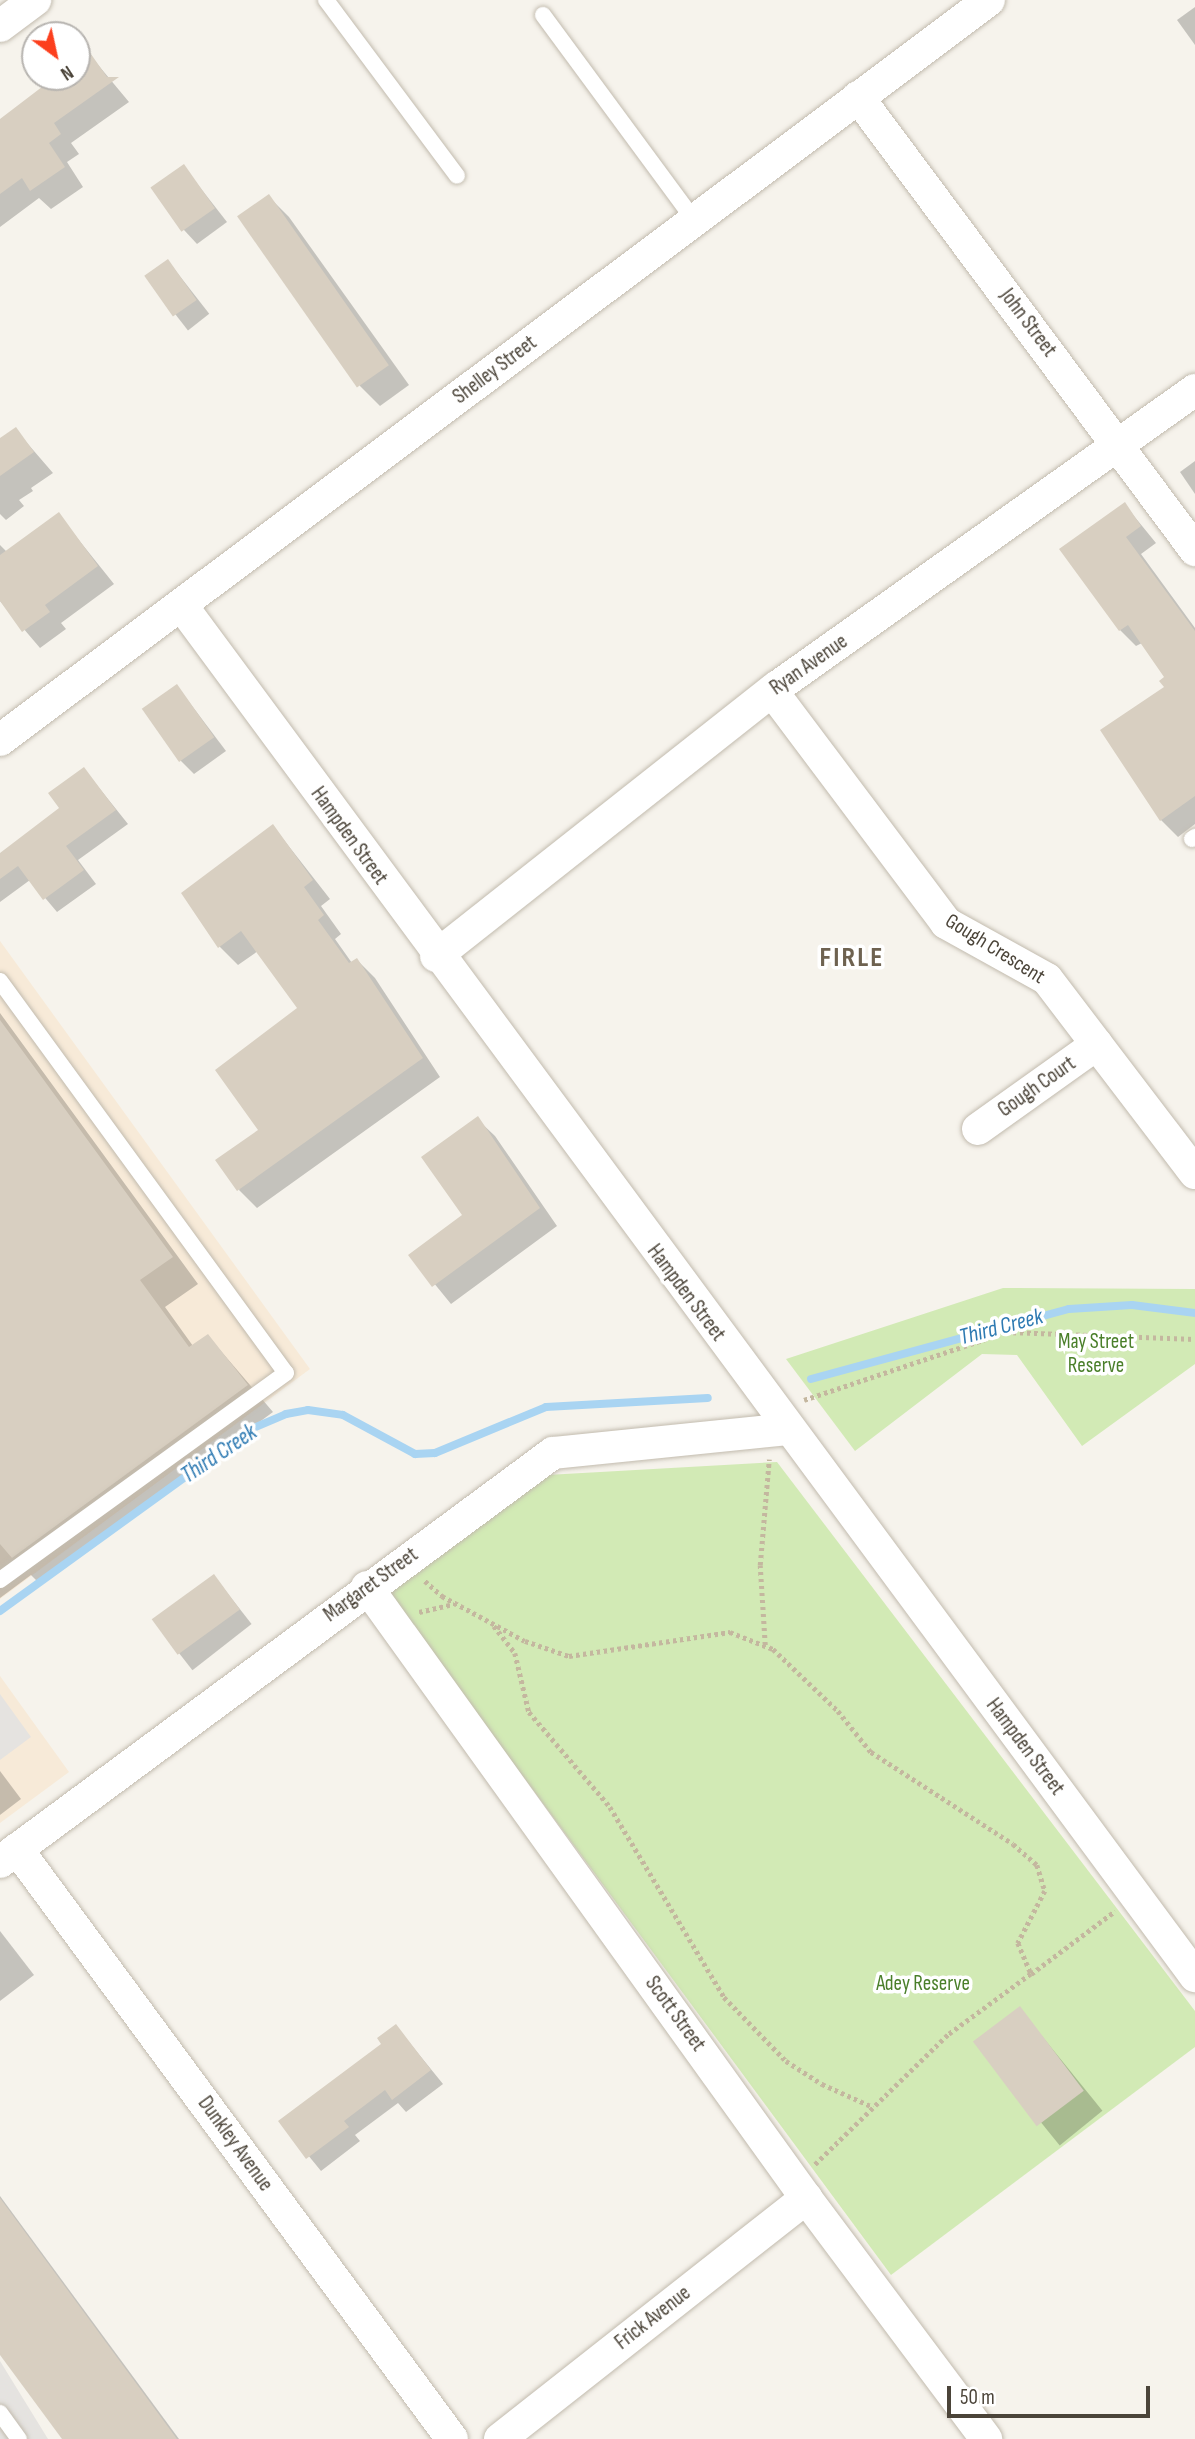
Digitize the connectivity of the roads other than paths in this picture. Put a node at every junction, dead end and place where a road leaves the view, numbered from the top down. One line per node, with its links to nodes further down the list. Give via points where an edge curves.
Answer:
1 (35, 0): 5 (street)
2 (326, 0): 7 (lane)
3 (989, 0): 6 (street, Shelley Street)
4 (543, 15): 8 (lane)
5 (0, 26)
6 (858, 97): 8 (street, Shelley Street); 10 (street, John Street)
7 (457, 176)
8 (694, 220): 12 (street, Shelley Street)
9 (1195, 390): 10 (street, Ryan Avenue)
10 (1120, 447): 11 (street, John Street); 13 (street, Ryan Avenue)
11 (1195, 550)
12 (181, 606): 14 (street, Shelley Street); 15 (street, Hampden Street)
13 (772, 691): 15 (street, Ryan Avenue); 17 (street, Gough Crescent, via 946,923 1047,979)
14 (0, 740)
15 (436, 956): 20 (street, Hampden Street)
16 (0, 981): 21 (lane, via 286,1373)
17 (1097, 1044): 18 (street, Gough Court); 19 (street, Gough Crescent)
18 (978, 1129)
19 (1195, 1172)
20 (782, 1420): 22 (street, Margaret Street, via 553,1453); 24 (street, Hampden Street)
21 (0, 1580)
22 (367, 1587): 23 (street, Margaret Street); 25 (street, Scott Street)
23 (9, 1855): 28 (street, Dunkley Avenue)
24 (1195, 1976)
25 (803, 2193): 29 (street, Frick Avenue); 30 (street, Scott Street)
26 (0, 2413): 27 (lane)
27 (16, 2438)
28 (452, 2439)
29 (500, 2439)
30 (986, 2439)

